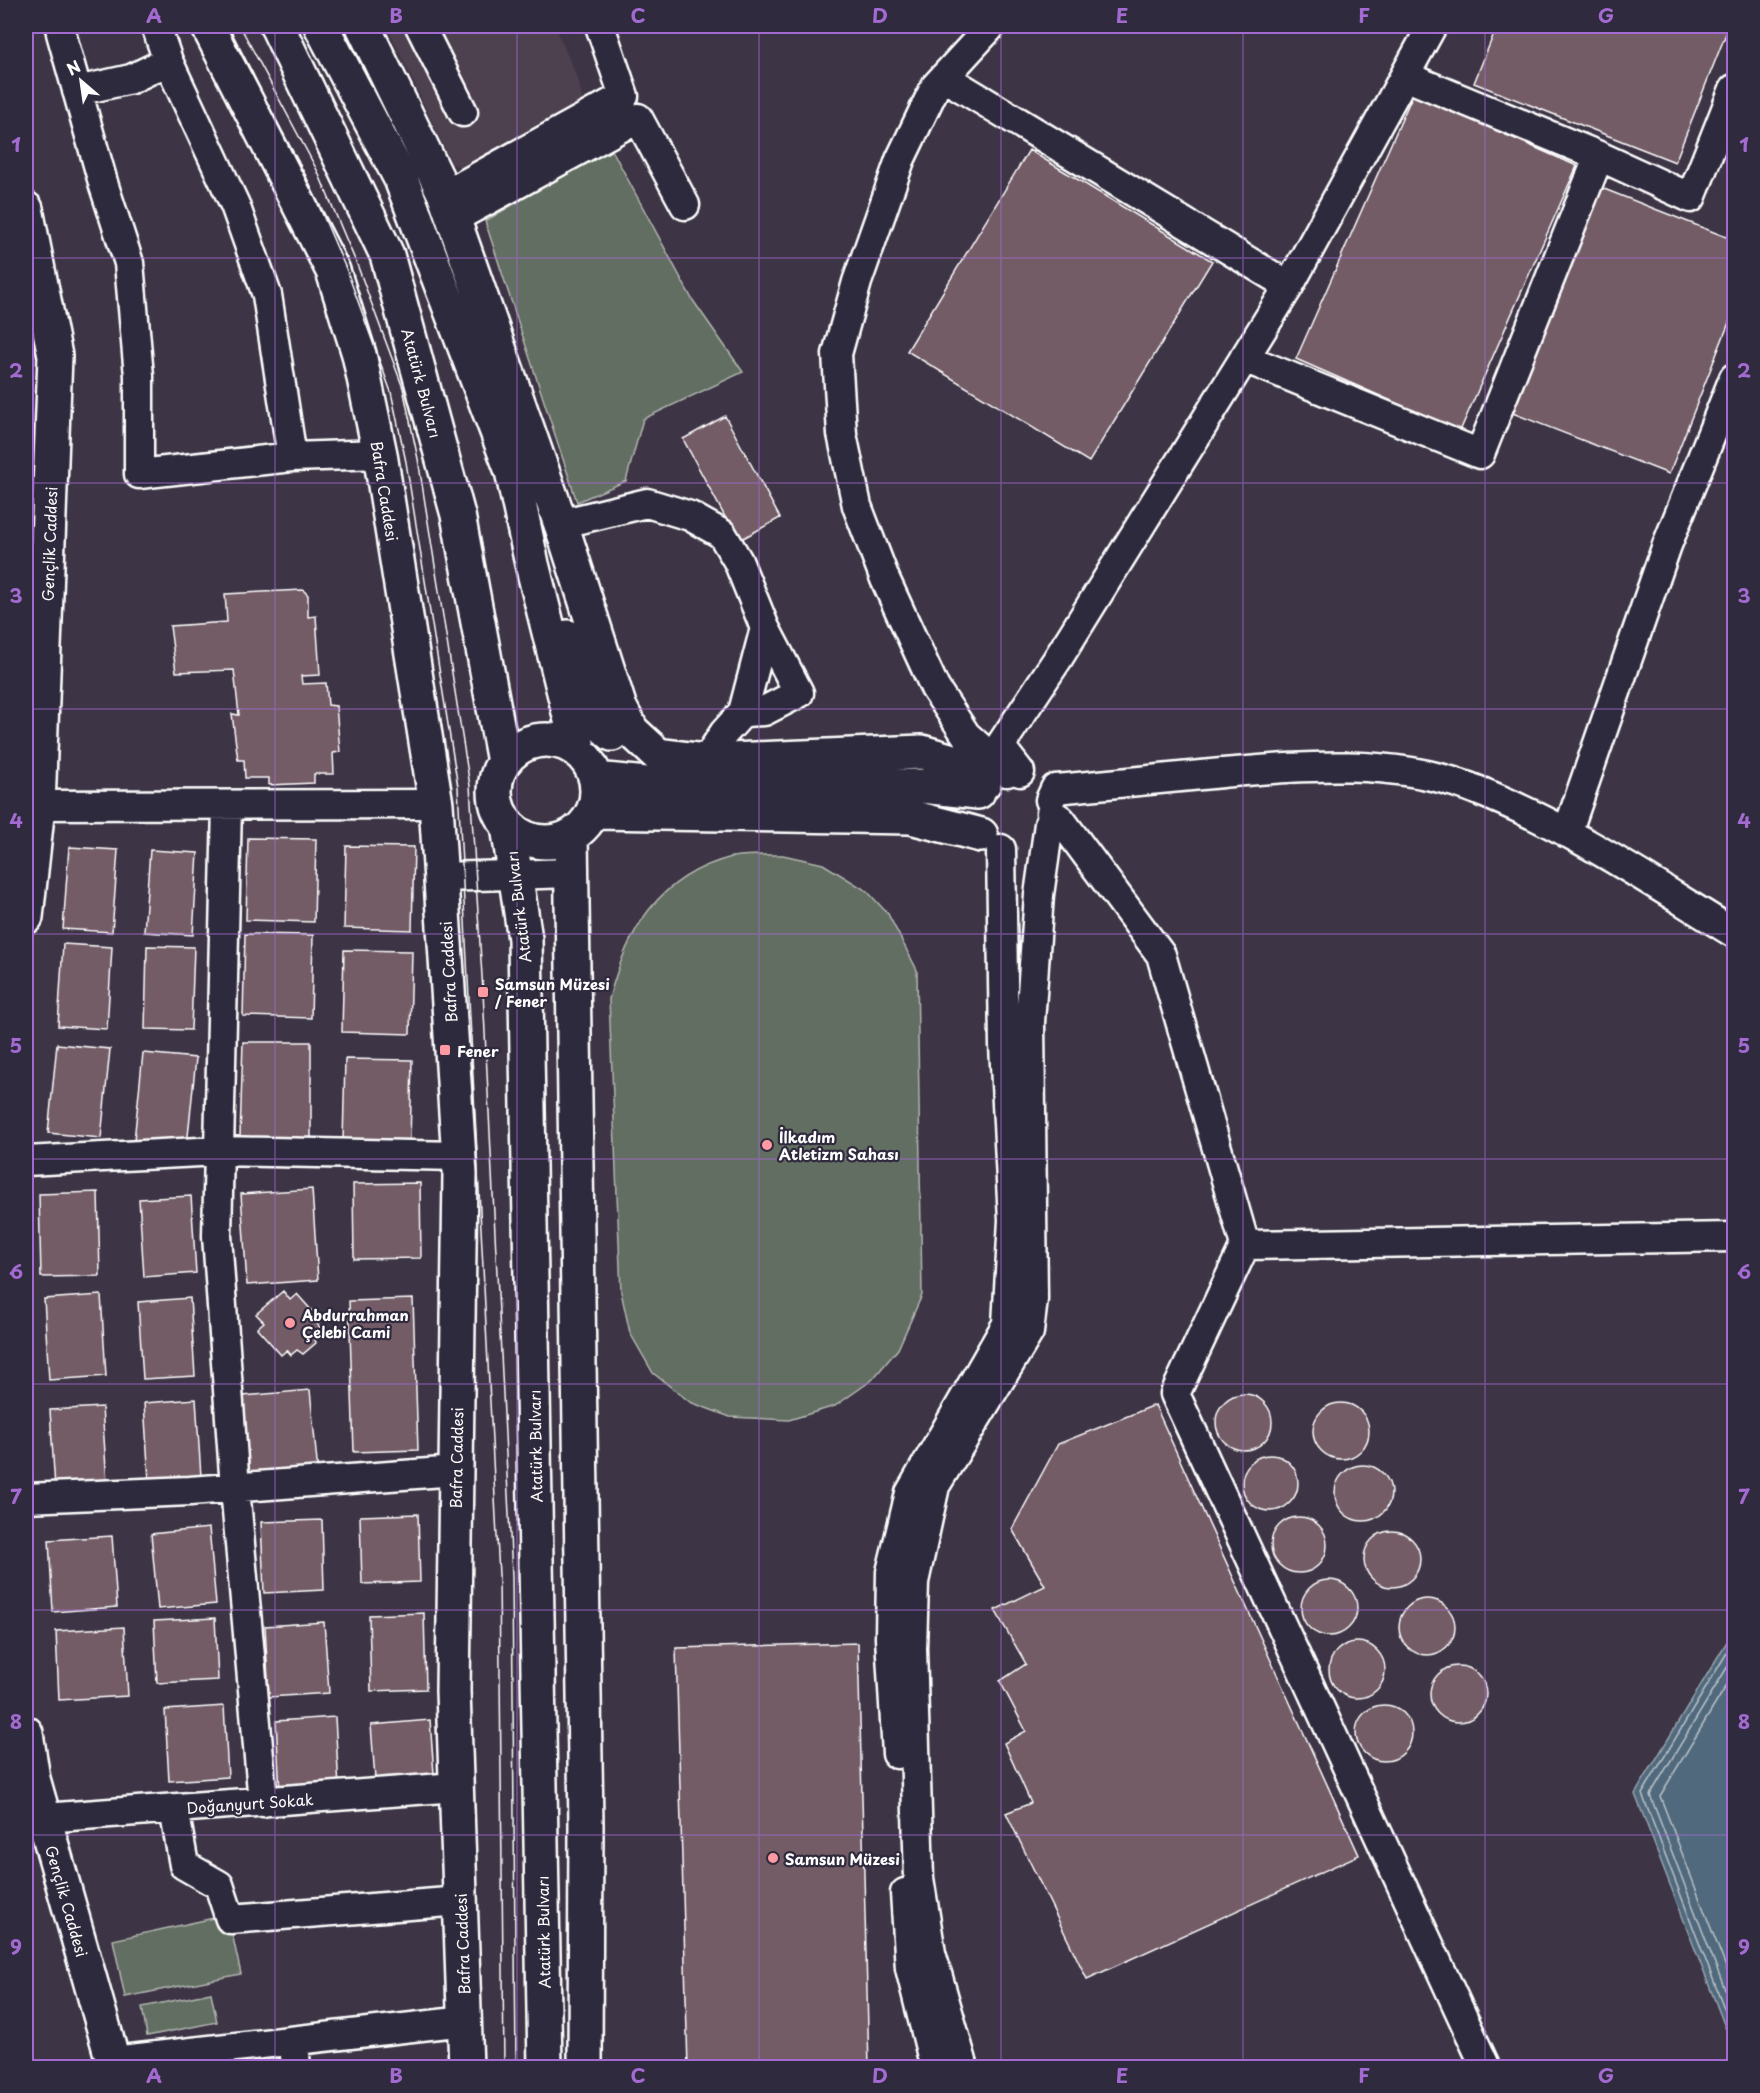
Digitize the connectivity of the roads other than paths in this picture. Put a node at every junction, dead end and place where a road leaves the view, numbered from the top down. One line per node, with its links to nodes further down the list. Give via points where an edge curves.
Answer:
1 (62, 26): 15 (street)
2 (156, 26): 11 (street)
3 (208, 26): 26 (main road, Bafra Caddesi, via 333,272 359,354)
4 (277, 26): 35 (main road, Atatürk Bulvarı, via 387,255 458,514)
5 (321, 26): 28 (main road, via 401,179)
6 (363, 26): 20 (main road)
7 (420, 26): 17 (street)
8 (600, 26): 16 (street)
9 (991, 26): 13 (street)
10 (1432, 26): 12 (street)
11 (168, 61): 15 (street, via 131,79); 27 (street, via 235,205 267,295)
12 (1405, 75): 18 (street); 23 (street)
13 (944, 77): 23 (street); 37 (street, via 935,87 900,160 856,282 837,354 842,434 857,506 885,579 935,688)
14 (1734, 89): 18 (street, via 1692,198)
15 (77, 91): 27 (street, via 129,263 139,376 139,474)
16 (631, 107): 19 (street); 20 (street)
17 (464, 112)
18 (1599, 156): 24 (street, via 1480,453)
19 (685, 205)
20 (449, 207): 29 (main road)
21 (26, 209): 41 (main road, Gençlik Caddesi, via 55,356)
22 (26, 272): 31 (main road, Gençlik Caddesi, via 44,360)
23 (1288, 286): 24 (street)
24 (1244, 358): 37 (street, via 1000,746)
25 (1734, 378): 45 (street, via 1667,545)
26 (380, 454): 27 (street); 39 (main road, Bafra Caddesi)
27 (292, 457)
28 (512, 471): 33 (main road); 38 (main road, via 570,643 604,727 638,759)
29 (564, 533): 30 (street, via 572,521 647,503 690,516 722,534 738,561); 34 (main road, via 620,708 632,731 657,755)
30 (765, 628): 32 (street); 32 (street, via 799,693 764,711)
31 (26, 683)
32 (743, 712): 34 (street)
33 (579, 752): 35 (main road, via 548,739 516,749); 36 (main road)
34 (706, 760): 37 (main road, via 922,752)
35 (504, 762): 44 (main road, Atatürk Bulvarı, via 496,777 494,795)
36 (596, 779): 38 (main road); 42 (main road)
37 (997, 780): 38 (main road, via 922,786); 43 (street, via 1033,777 1044,787); 47 (street, via 973,814)
38 (676, 786)
39 (436, 804): 40 (street); 50 (main road, Bafra Caddesi)
40 (227, 805): 41 (street); 53 (street)
41 (32, 806): 51 (main road, Gençlik Caddesi)
42 (593, 812): 46 (main road); 47 (main road, via 911,817)
43 (1050, 812): 45 (street, via 1056,789 1307,765 1393,769 1467,786); 47 (street, via 1035,842 1025,848); 57 (street, via 1061,820 1161,955); 74 (street, via 1039,895 1030,1022 1034,1299 1029,1332 935,1486 914,1582 912,1648 920,1878 931,1953)
44 (508, 826): 46 (main road, Atatürk Bulvarı, via 538,842 555,842); 49 (main road, Atatürk Bulvarı)
45 (1568, 833): 52 (street)
46 (571, 836): 48 (main road)
47 (991, 842): 73 (street, via 1013,1221 1007,1324 910,1493 891,1572 890,1638 910,1968)
48 (572, 873): 49 (street); 72 (main road, via 586,1825)
49 (515, 874): 50 (street); 71 (main road, Atatürk Bulvarı, via 525,950)
50 (442, 876): 54 (main road, Bafra Caddesi)
51 (26, 917)
52 (1734, 933)
53 (219, 1151): 54 (street); 55 (street); 59 (street, via 217,1236)
54 (458, 1156): 58 (main road, Bafra Caddesi)
55 (26, 1161)
56 (1734, 1237): 57 (street)
57 (1245, 1245): 75 (street, via 1175,1394)
58 (456, 1471): 59 (street); 62 (main road, Bafra Caddesi)
59 (235, 1488): 60 (street); 63 (street)
60 (26, 1498)
61 (26, 1734): 64 (main road, Gençlik Caddesi)
62 (456, 1787): 63 (street, Doğanyurt Sokak); 66 (main road, Bafra Caddesi)
63 (263, 1802): 65 (street, Doğanyurt Sokak)
64 (35, 1809): 65 (street, Doğanyurt Sokak); 69 (main road, Gençlik Caddesi)
65 (174, 1809): 66 (street, via 184,1865 219,1885 230,1919)
66 (461, 1901): 67 (main road, Bafra Caddesi)
67 (465, 2021): 68 (street); 70 (main road, Bafra Caddesi)
68 (295, 2054): 69 (street)
69 (110, 2065)
70 (466, 2067)
71 (545, 2067)
72 (585, 2067)
73 (935, 2067)
74 (964, 2067)
75 (1486, 2067)

